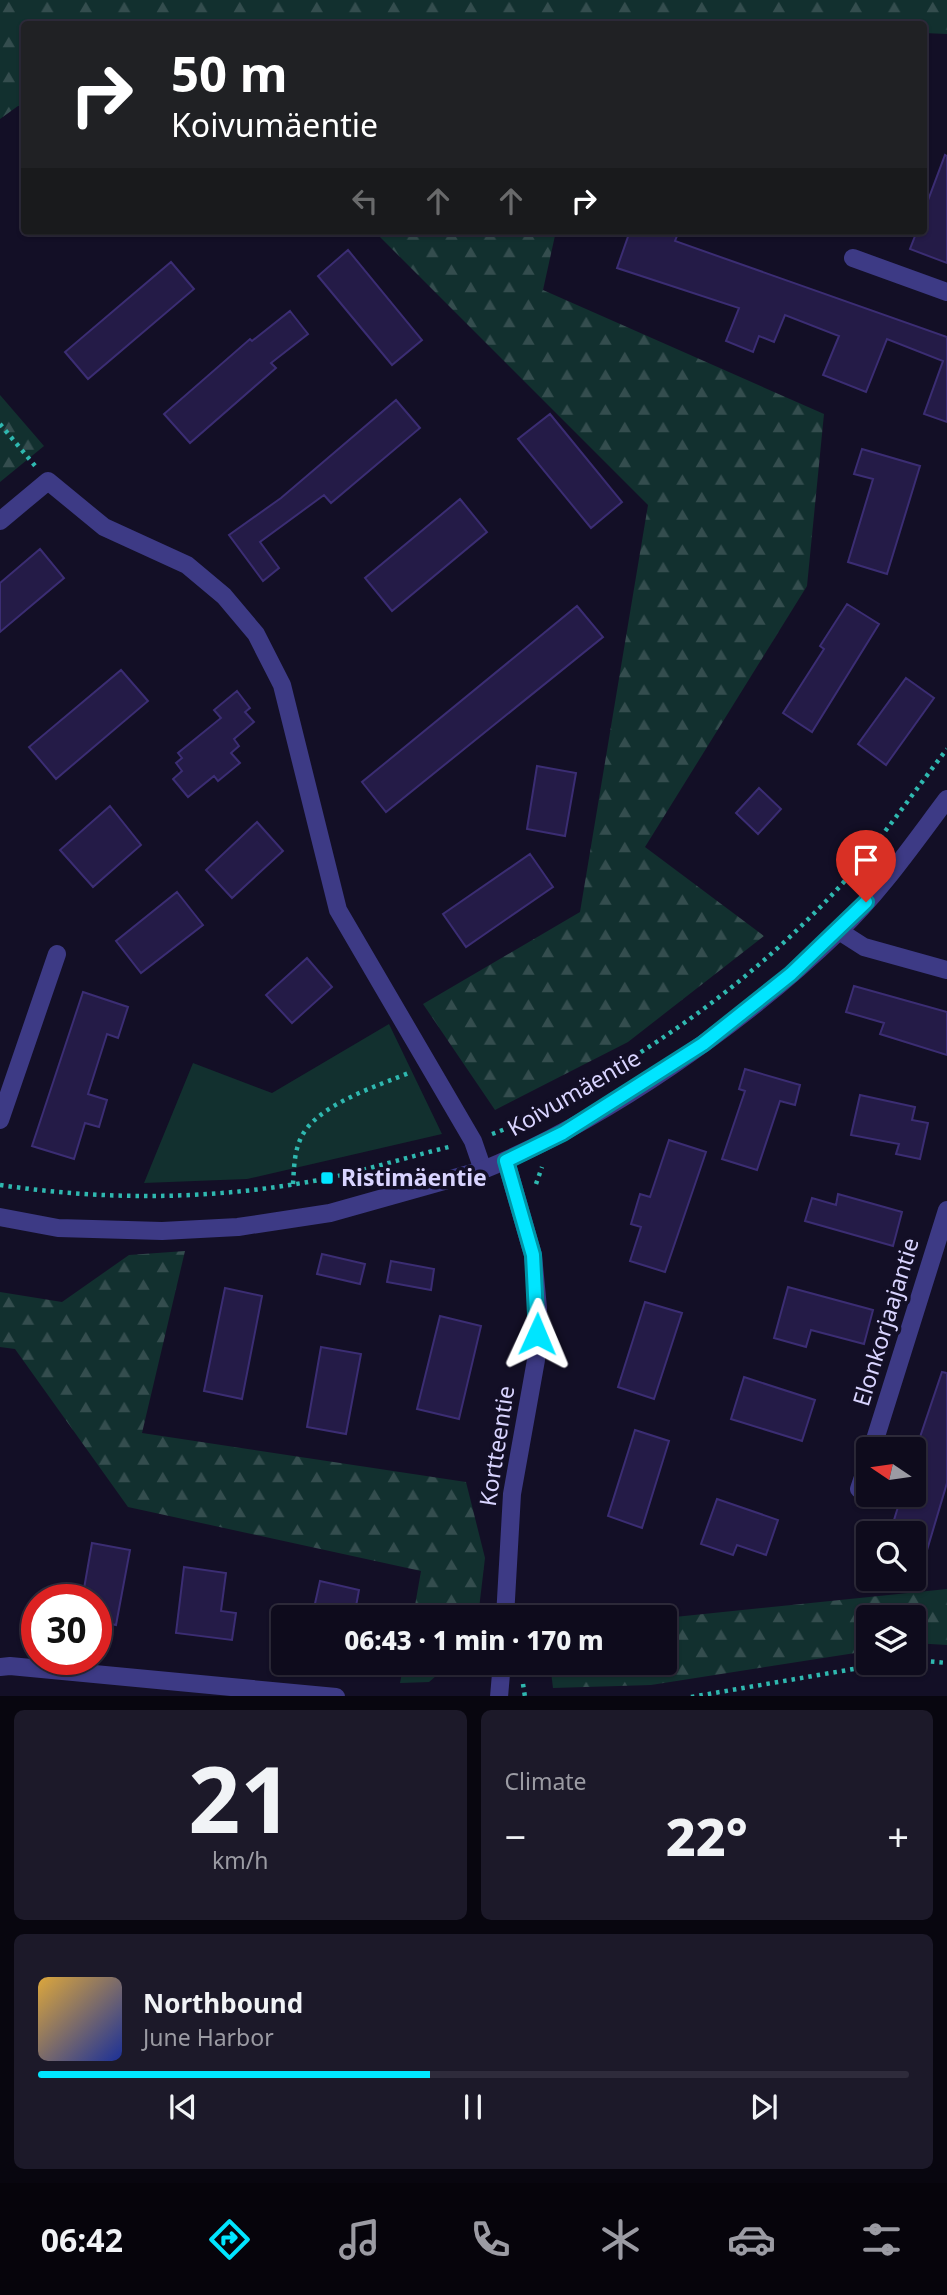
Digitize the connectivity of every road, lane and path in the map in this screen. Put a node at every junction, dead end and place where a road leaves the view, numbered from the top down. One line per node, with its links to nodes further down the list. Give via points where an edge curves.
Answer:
1 (853, 258): 2 (street)
2 (947, 292)
3 (0, 424): 4 (path)
4 (48, 481): 5 (street); 11 (street, via 104,527 187,565 224,596 256,634 282,685 338,910)
5 (0, 521)
6 (947, 749): 13 (path, via 844,881 718,1000 636,1056 516,1125)
7 (947, 799): 8 (street, Koivumäentie)
8 (839, 931): 10 (street, via 864,947); 14 (street, Koivumäentie, via 703,1044 563,1133)
9 (57, 954): 12 (street)
10 (947, 970)
11 (428, 1065): 13 (street); 16 (path, via 360,1093 313,1122 298,1147)
12 (0, 1120)
13 (473, 1141): 15 (street); 16 (path)
14 (506, 1161): 15 (street, Koivumäentie); 21 (street, Kortteentie, via 533,1255 538,1308 536,1360 512,1494)
15 (483, 1170): 19 (street, Koivumäentie, via 330,1213 238,1227 162,1231 58,1228)
16 (293, 1184): 17 (path, via 187,1197 129,1198)
17 (0, 1185)
18 (947, 1210): 20 (street, Elonkorjaajantie)
19 (0, 1217)
20 (876, 1437)
21 (506, 1605)
22 (926, 1661): 23 (path)
23 (947, 1663)
24 (0, 1667): 27 (street)
25 (856, 1668): 29 (path)
26 (501, 1675): 28 (street)
27 (336, 1696)
28 (499, 1696)
29 (691, 1696)

